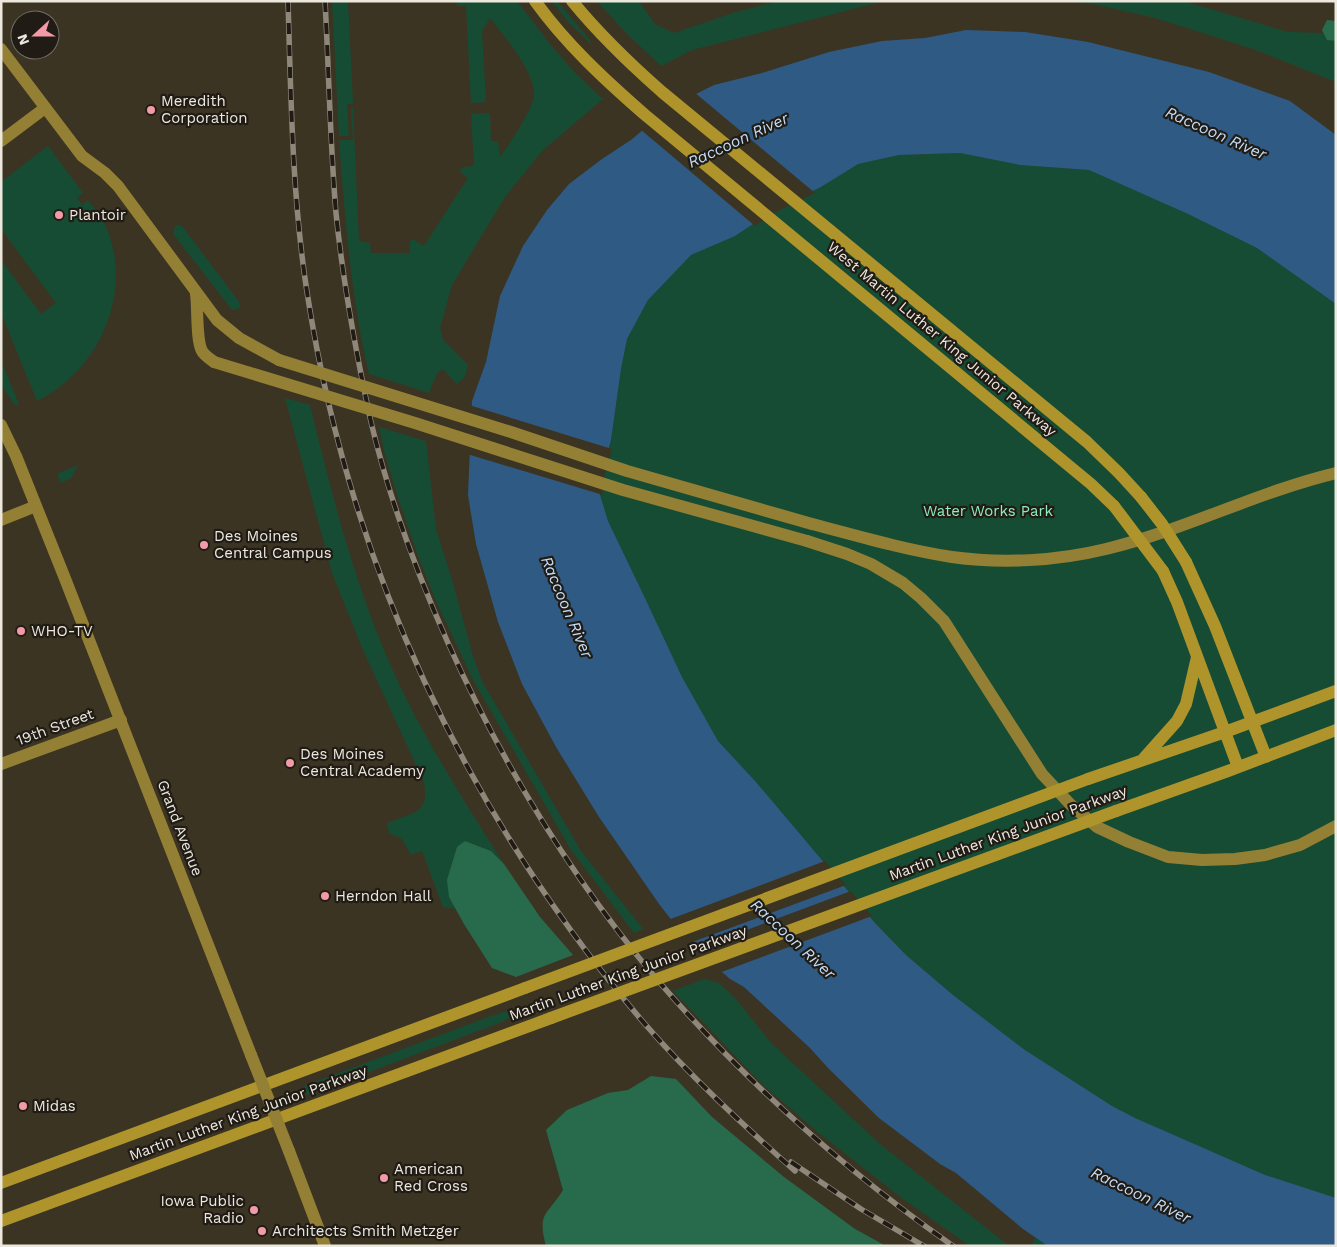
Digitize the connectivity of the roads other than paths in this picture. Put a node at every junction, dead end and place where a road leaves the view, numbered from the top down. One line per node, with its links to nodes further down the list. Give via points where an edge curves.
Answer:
1 (535, 1): 11 (main road, West Martin Luther King Junior Parkway, bridge, via 565,40 602,78 1114,506 1163,571)
2 (572, 1): 14 (main road, West Martin Luther King Junior Parkway, bridge, via 621,56 662,92 1087,442 1119,473 1162,524 1186,562)
3 (1, 49): 4 (main road)
4 (45, 108): 5 (main road); 6 (main road, via 82,156 118,186)
5 (1, 141)
6 (196, 294): 8 (main road, bridge, via 225,328 279,360 628,471 812,524 953,557 1008,561 1067,557 1106,549); 21 (main road, bridge, via 198,337 202,352 214,362 623,490 807,541 871,564 903,583 944,621 1042,774 1097,827 1129,842 1168,856 1235,859 1300,845)
7 (1, 425): 9 (main road, Grand Avenue)
8 (1336, 473)
9 (36, 506): 10 (main road); 13 (main road, Grand Avenue)
10 (1, 520)
11 (1197, 657): 16 (main road, West Martin Luther King Junior Parkway); 18 (main road, via 1186,704 1177,721)
12 (1336, 691): 14 (main road, Martin Luther King Junior Parkway)
13 (121, 720): 19 (main road, 19th Street); 24 (main road, Grand Avenue, bridge)
14 (1253, 722): 16 (main road, Martin Luther King Junior Parkway); 17 (main road, West Martin Luther King Junior Parkway)
15 (1336, 730): 17 (main road, Martin Luther King Junior Parkway)
16 (1225, 732): 18 (main road, Martin Luther King Junior Parkway); 20 (main road, West Martin Luther King Junior Parkway)
17 (1266, 757): 20 (main road, Martin Luther King Junior Parkway)
18 (1142, 761): 22 (main road, Martin Luther King Junior Parkway, bridge)
19 (1, 764)
20 (1238, 767): 23 (main road, Martin Luther King Junior Parkway, bridge)
21 (1336, 826)
22 (1, 1183)
23 (1, 1221)
24 (325, 1246)

